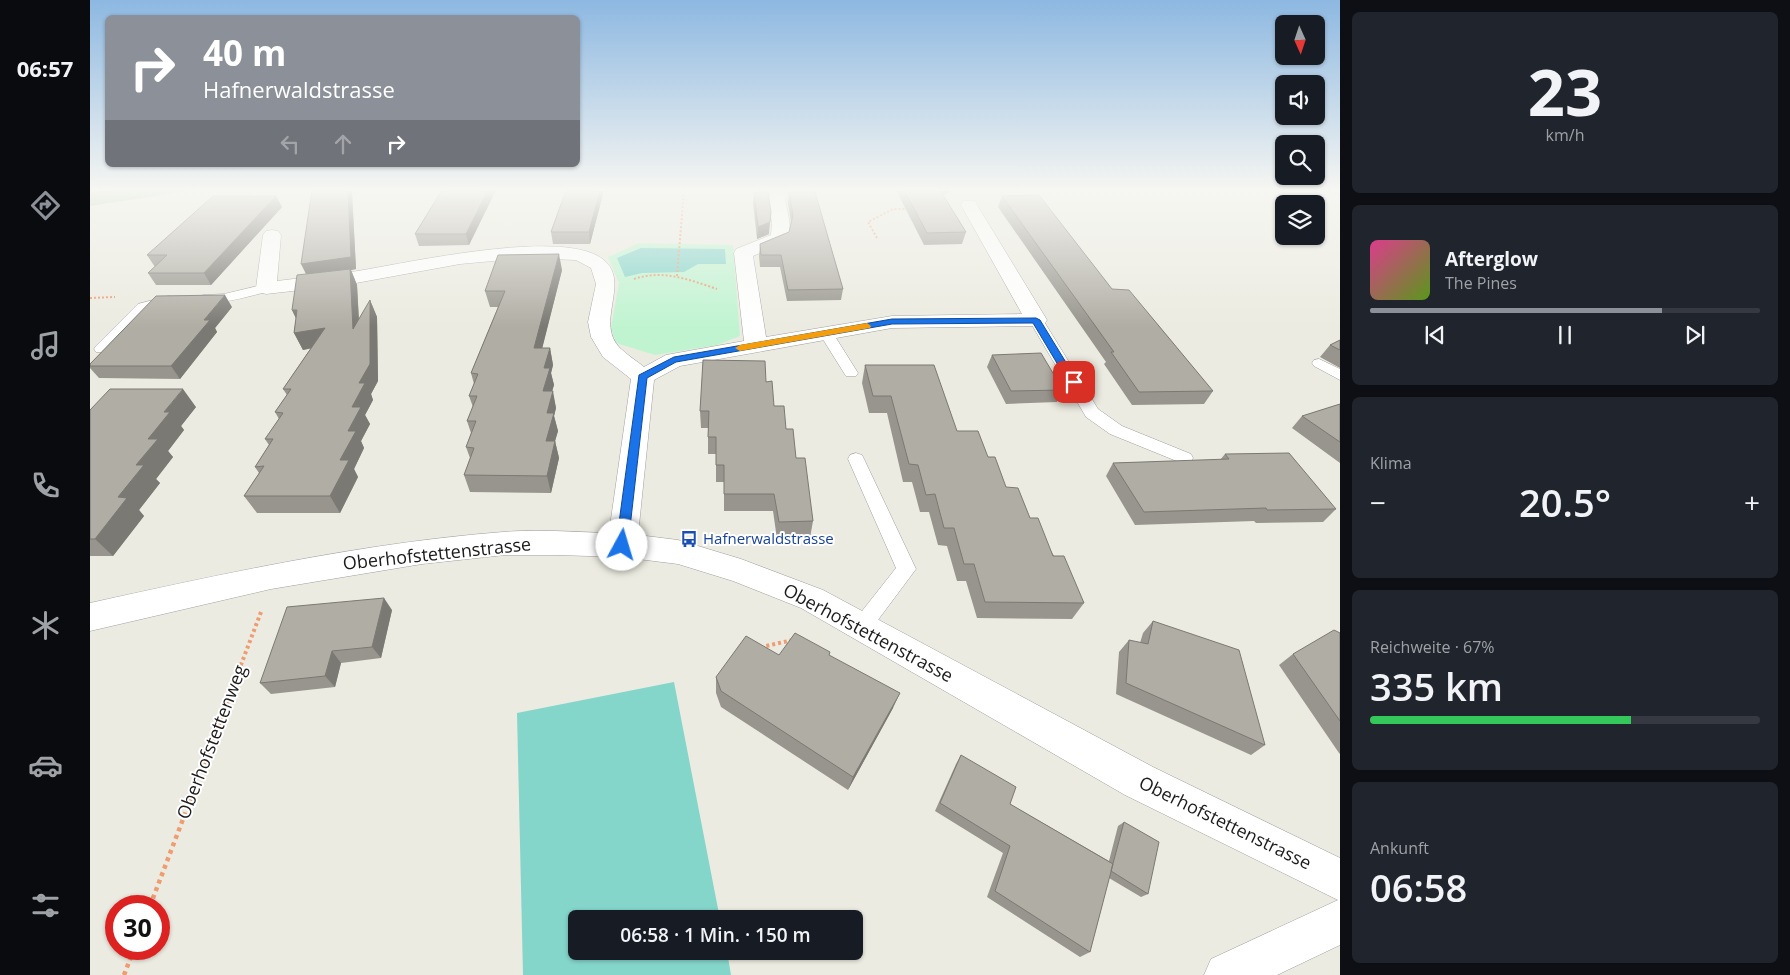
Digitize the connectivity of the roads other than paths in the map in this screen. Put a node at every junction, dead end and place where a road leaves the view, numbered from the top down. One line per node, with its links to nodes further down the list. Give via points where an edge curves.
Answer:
1 (272, 236): 4 (street)
2 (780, 236): 7 (street, via 743,254)
3 (987, 236): 5 (street)
4 (266, 288): 8 (lane, via 224,298 165,300 143,307); 12 (street, via 345,279 460,258 526,252 580,255 599,265 606,284 599,322 602,337 611,352)
5 (1036, 320): 6 (street, via 892,322); 13 (lane, via 1092,414 1116,430)
6 (826, 333): 7 (street); 10 (lane)
7 (756, 345): 12 (street, via 674,360)
8 (100, 349)
9 (1319, 363): 11 (lane)
10 (851, 373)
11 (1340, 375)
12 (642, 377): 15 (street)
13 (1185, 458)
14 (856, 459): 17 (lane, via 906,569)
15 (622, 545): 16 (street, Oberhofstettenstrasse, via 505,543 422,552 271,576); 17 (street, Oberhofstettenstrasse, via 678,552 741,570 812,600)
16 (90, 617)
17 (862, 626): 18 (street, Oberhofstettenstrasse, via 1139,781)
18 (1340, 880)
19 (1340, 920): 20 (street)
20 (1227, 975)

